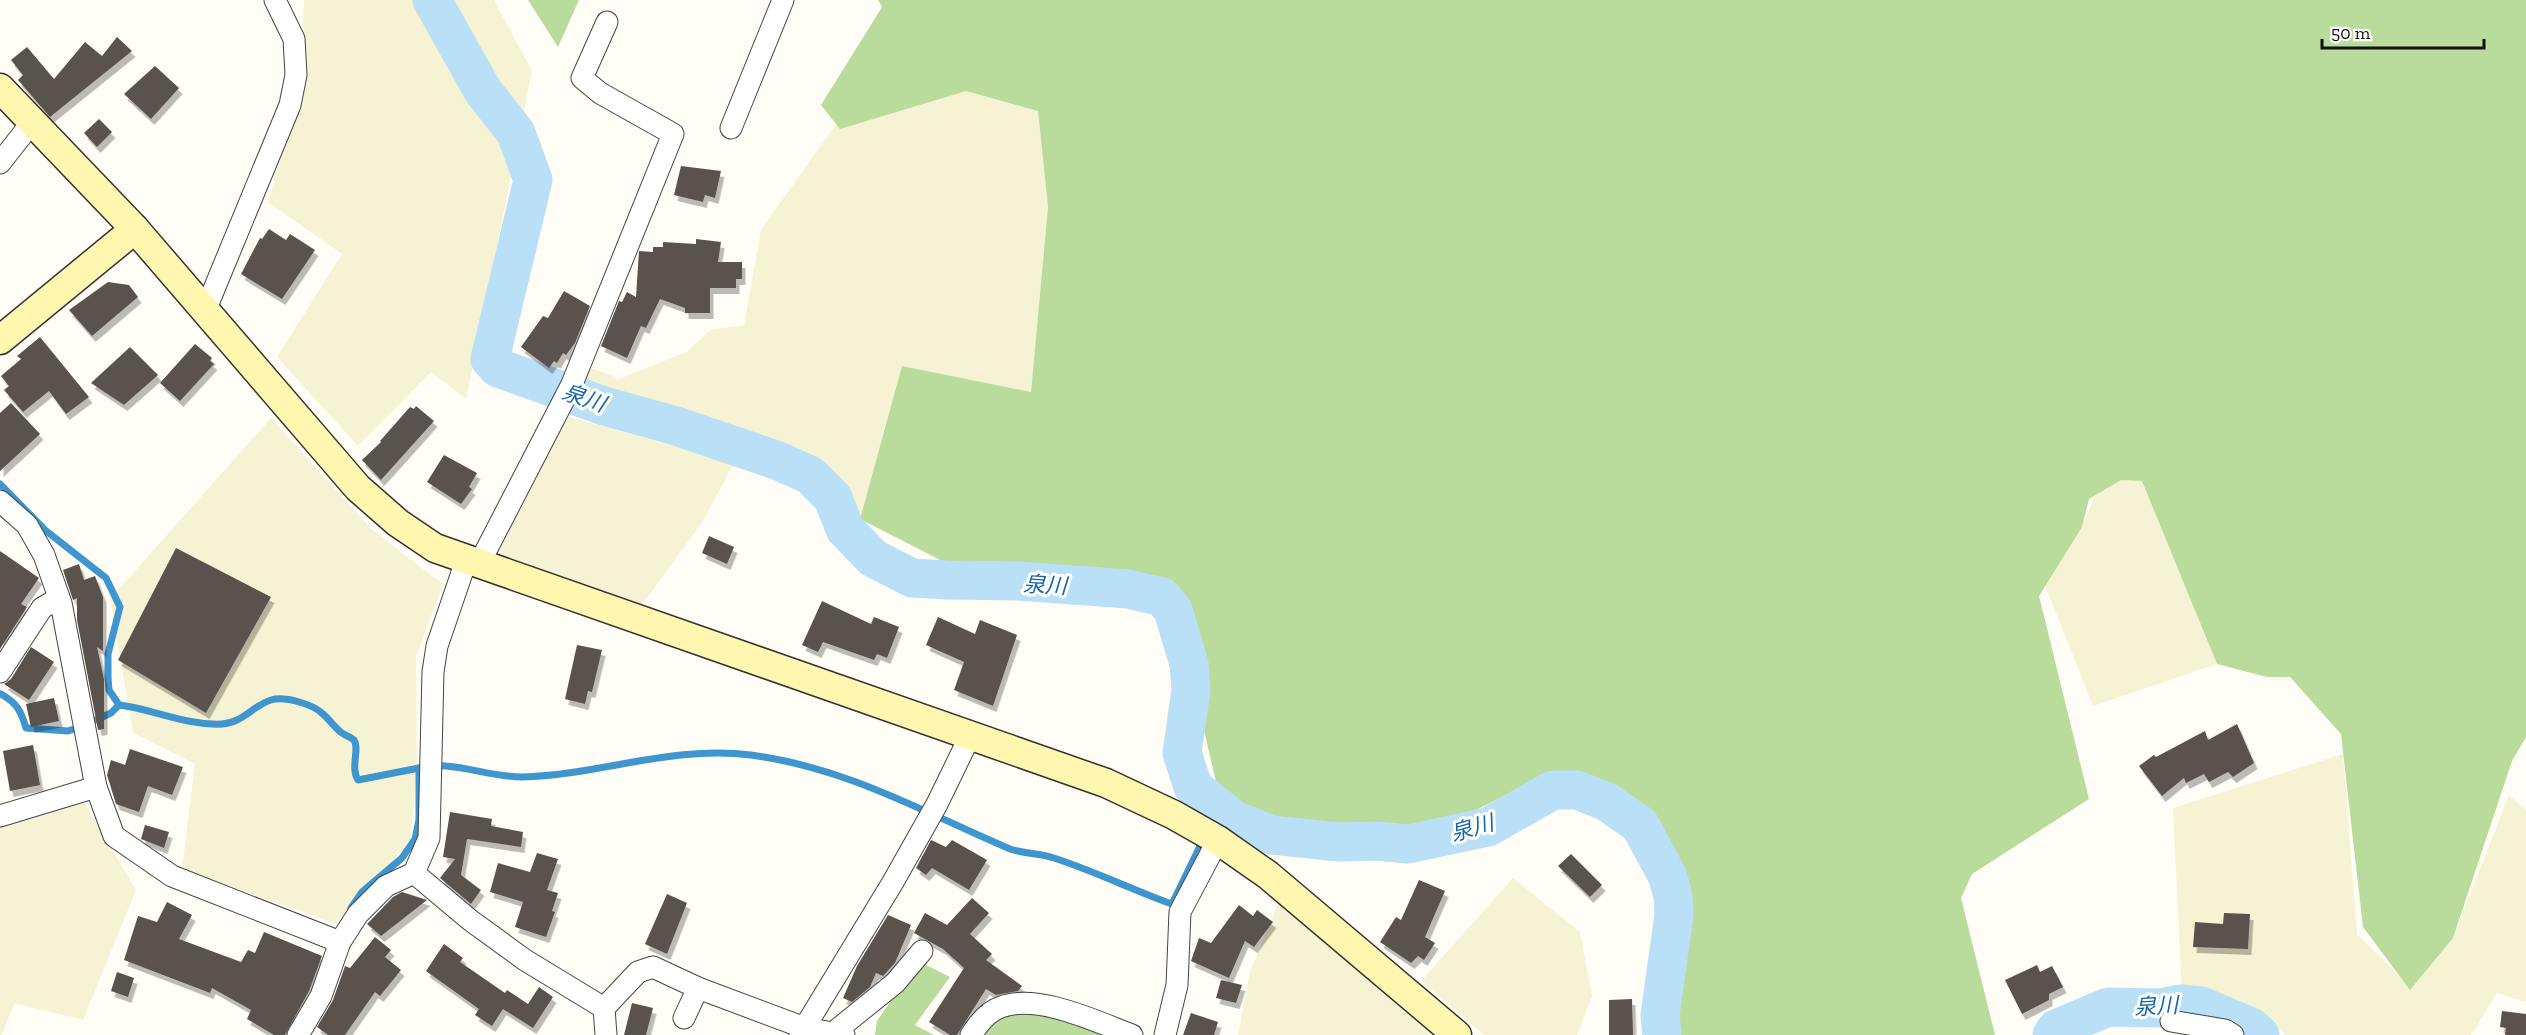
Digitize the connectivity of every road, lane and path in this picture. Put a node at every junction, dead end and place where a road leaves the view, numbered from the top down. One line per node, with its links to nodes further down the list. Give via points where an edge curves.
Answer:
1 (275, 0): 9 (street, via 294,39 296,75 290,105)
2 (783, 0): 6 (street)
3 (607, 22): 12 (street, via 582,78 600,93 673,134 572,384)
4 (0, 88): 5 (street)
5 (33, 121): 7 (street); 8 (street)
6 (731, 129)
7 (0, 163)
8 (135, 229): 9 (street); 10 (street)
9 (205, 311): 12 (street, via 358,488 435,548)
10 (0, 340)
11 (0, 501): 13 (street, via 27,525 44,555)
12 (473, 562): 15 (street); 19 (street, via 437,646 429,838)
13 (59, 598): 14 (street, via 42,608); 16 (street)
14 (0, 672)
15 (970, 736): 18 (street, via 1106,783); 26 (street, via 937,804)
16 (96, 787): 17 (street); 20 (street, via 114,836 172,876)
17 (0, 816)
18 (1218, 840): 32 (street, via 1180,912 1177,985); 33 (street, via 1268,875)
19 (414, 873): 20 (street, via 386,886 358,914); 23 (street, via 525,960)
20 (340, 942): 28 (street, via 321,996)
21 (922, 951): 27 (street, via 895,983)
22 (698, 988): 23 (street, via 653,967 638,972); 24 (street); 26 (street)
23 (604, 1008): 29 (street)
24 (684, 1018)
25 (2171, 1021): 34 (street, via 2225,1030)
26 (803, 1031): 27 (street)
27 (838, 1034)
28 (298, 1035)
29 (606, 1035)
30 (971, 1035): 31 (street, via 992,1011 1018,1004 1059,1007)
31 (1132, 1035)
32 (1165, 1035)
33 (1457, 1035)
34 (2233, 1035)

